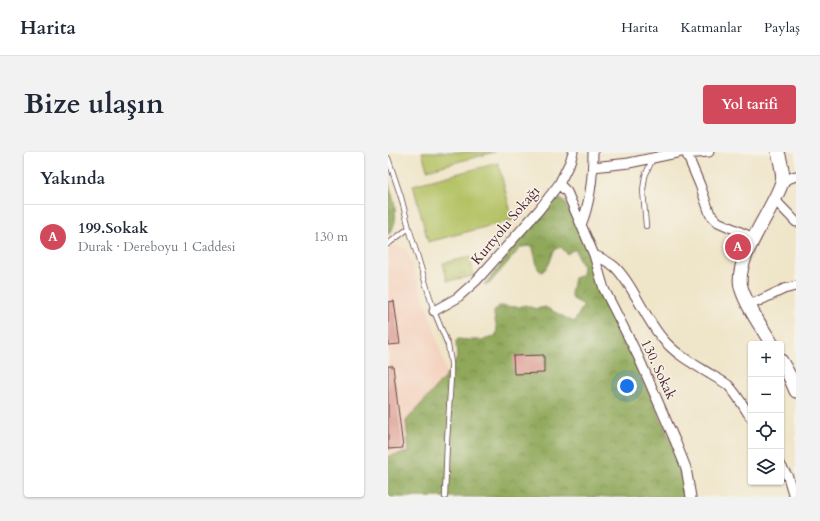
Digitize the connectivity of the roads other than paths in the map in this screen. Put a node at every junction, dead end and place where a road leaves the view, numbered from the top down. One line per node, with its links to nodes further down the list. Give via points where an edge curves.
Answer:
1 (573, 152): 11 (street)
2 (593, 152): 8 (street)
3 (682, 152): 4 (street); 7 (street); 17 (street, via 700,185 710,214 718,222)
4 (709, 152)
5 (778, 152): 10 (street)
6 (388, 158): 16 (lane)
7 (653, 158): 8 (street); 15 (lane, via 645,176 643,190)
8 (593, 167): 14 (street, via 588,204)
9 (796, 176): 10 (street)
10 (782, 181): 12 (street)
11 (559, 184): 14 (street, Kurtyolu Sokağı, via 567,192); 22 (street, Kurtyolu Sokağı, via 476,281 457,298)
12 (775, 200): 13 (street); 17 (street)
13 (796, 222)
14 (581, 225): 19 (street, Kurtyolu Sokağı)
15 (646, 226)
16 (409, 228): 18 (lane); 22 (lane)
17 (754, 238): 21 (street, via 740,275 741,287)
18 (388, 244)
19 (594, 255): 27 (street, via 605,260 620,273 649,320 673,350 728,385); 30 (street, 130. Sokak, via 604,289 638,356 684,462)
20 (796, 286): 21 (street)
21 (750, 305): 23 (street)
22 (434, 312): 29 (lane, via 448,345 451,363)
23 (770, 341)
24 (784, 365): 25 (street)
25 (793, 380): 26 (street)
26 (796, 391)
27 (748, 413)
28 (784, 471): 31 (street)
29 (445, 497)
30 (691, 497)
31 (794, 497)

